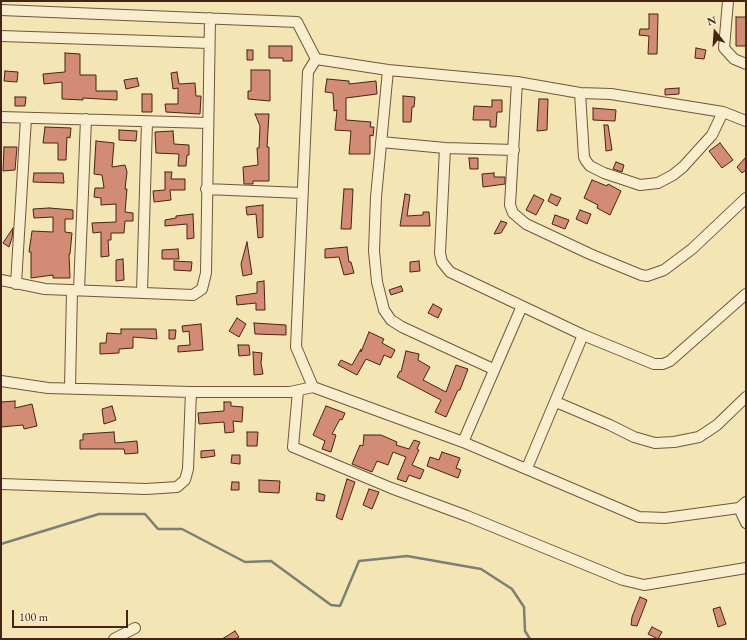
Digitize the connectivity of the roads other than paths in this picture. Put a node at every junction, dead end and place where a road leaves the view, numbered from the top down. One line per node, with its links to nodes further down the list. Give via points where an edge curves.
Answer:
1 (728, 1): 7 (street, via 724,48 734,59)
2 (1, 10): 3 (street)
3 (210, 18): 5 (street); 6 (street, via 297,22)
4 (1, 36): 5 (street)
5 (209, 43): 17 (street)
6 (316, 59): 8 (street); 22 (street, via 308,72)
7 (746, 64)
8 (388, 70): 9 (street); 18 (street)
9 (517, 82): 10 (street); 20 (street)
10 (580, 93): 11 (street, via 611,94); 11 (street, via 586,161 604,173 640,185 658,182 673,175 712,135)
11 (723, 112): 15 (street)
12 (1, 117): 13 (street)
13 (26, 118): 14 (street); 25 (street)
14 (86, 119): 16 (street); 26 (street)
15 (746, 121)
16 (147, 122): 17 (street); 27 (street)
17 (208, 123): 21 (street)
18 (381, 142): 19 (street); 31 (street, via 374,251 377,282 387,316 402,327)
19 (445, 148): 20 (street); 29 (street, via 440,252 442,262 450,272)
20 (514, 150): 23 (street, via 510,205 517,217 526,224 641,276 653,275 664,270 692,249)
21 (206, 189): 22 (street); 27 (street, via 206,273 202,289 193,295)
22 (302, 193): 33 (street, via 296,347)
23 (746, 198)
24 (1, 280): 25 (street)
25 (16, 284): 26 (street, via 45,289)
26 (75, 290): 27 (street); 34 (street)
27 (142, 292)
28 (746, 294): 30 (street, via 670,361 663,364 654,364)
29 (522, 306): 30 (street); 31 (street)
30 (583, 335): 38 (street)
31 (493, 370): 39 (street)
32 (1, 381): 34 (street, via 26,386)
33 (313, 387): 35 (street); 39 (street)
34 (70, 388): 36 (street)
35 (298, 391): 36 (street); 44 (street, via 294,447 390,488 467,516 623,580 644,585)
36 (191, 392): 41 (street, via 188,469 185,480 177,487 146,489)
37 (746, 397): 38 (street, via 700,437 655,443 634,437)
38 (556, 402): 40 (street)
39 (464, 442): 40 (street)
40 (527, 468): 42 (street, via 639,517 665,518)
41 (1, 484)
42 (743, 505): 43 (street)
43 (746, 523)
44 (746, 568)
45 (135, 628): 46 (street)
46 (114, 639)

